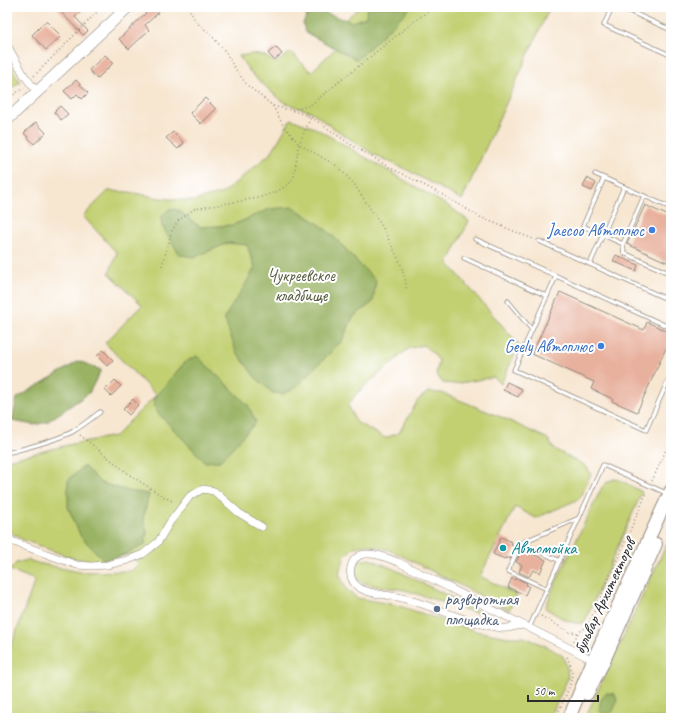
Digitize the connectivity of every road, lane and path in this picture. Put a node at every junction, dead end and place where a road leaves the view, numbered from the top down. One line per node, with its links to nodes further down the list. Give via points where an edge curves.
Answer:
1 (102, 7): 10 (path)
2 (128, 7): 11 (main road)
3 (188, 7): 13 (path, via 196,22 225,51 248,86)
4 (434, 7): 14 (path, via 309,106)
5 (612, 7): 9 (lane, via 604,25 670,55)
6 (620, 7): 7 (lane)
7 (671, 30)
8 (7, 45): 10 (street)
9 (671, 52)
10 (29, 82): 11 (street); 12 (path)
11 (37, 92): 16 (main road)
12 (7, 99)
13 (273, 106): 14 (path); 17 (path, via 282,125)
14 (290, 110): 15 (path)
15 (311, 117): 17 (path); 25 (path, via 389,168 480,217)
16 (7, 120)
17 (299, 144): 29 (path, via 294,176 289,184 258,198 194,209 178,220 172,231); 32 (path, via 337,166 354,184 383,228 400,262)
18 (595, 174): 19 (lane)
19 (604, 178): 20 (lane); 23 (lane, via 583,226)
20 (624, 187): 21 (lane); 23 (lane)
21 (644, 196): 22 (lane); 26 (lane)
22 (671, 208)
23 (602, 234): 26 (lane); 28 (lane)
24 (475, 239): 31 (lane)
25 (539, 241): 28 (lane)
26 (623, 244): 30 (lane, via 624,253)
27 (464, 258): 33 (lane)
28 (590, 264): 35 (lane)
29 (162, 266)
30 (671, 274)
31 (556, 276): 33 (lane); 36 (lane)
32 (406, 292)
33 (547, 296): 37 (lane)
34 (508, 301): 37 (lane)
35 (671, 301)
36 (671, 328)
37 (532, 330): 38 (lane, via 514,370 646,430)
38 (671, 374)
39 (100, 412): 40 (lane)
40 (73, 431): 42 (lane); 45 (path, via 130,475 159,494)
41 (671, 439): 43 (path)
42 (7, 453)
43 (649, 486): 44 (lane); 47 (lane, via 603,464); 53 (path, via 585,628 578,633 569,632)
44 (670, 492): 56 (main road, бульвар Архитекторов)
45 (183, 505): 48 (street, via 190,496 203,489 214,491 239,513); 49 (street, via 158,542 143,554 107,565 77,565 14,542)
46 (671, 510): 56 (main road, бульвар Архитекторов)
47 (579, 518): 50 (lane); 51 (lane)
48 (262, 527)
49 (7, 537)
50 (521, 543): 51 (lane); 52 (lane, via 508,571)
51 (560, 561): 52 (lane)
52 (547, 589): 53 (lane)
53 (535, 614): 54 (lane)
54 (525, 626): 54 (street, via 398,562 378,555 365,554 357,557 350,566 353,582 367,591 404,599 472,622 503,628); 56 (street)
55 (567, 656): 57 (path, via 572,675)
56 (597, 662): 58 (main road, бульвар Архитекторов); 59 (main road, бульвар Архитекторов)
57 (556, 718)
58 (569, 718)
59 (575, 718)

